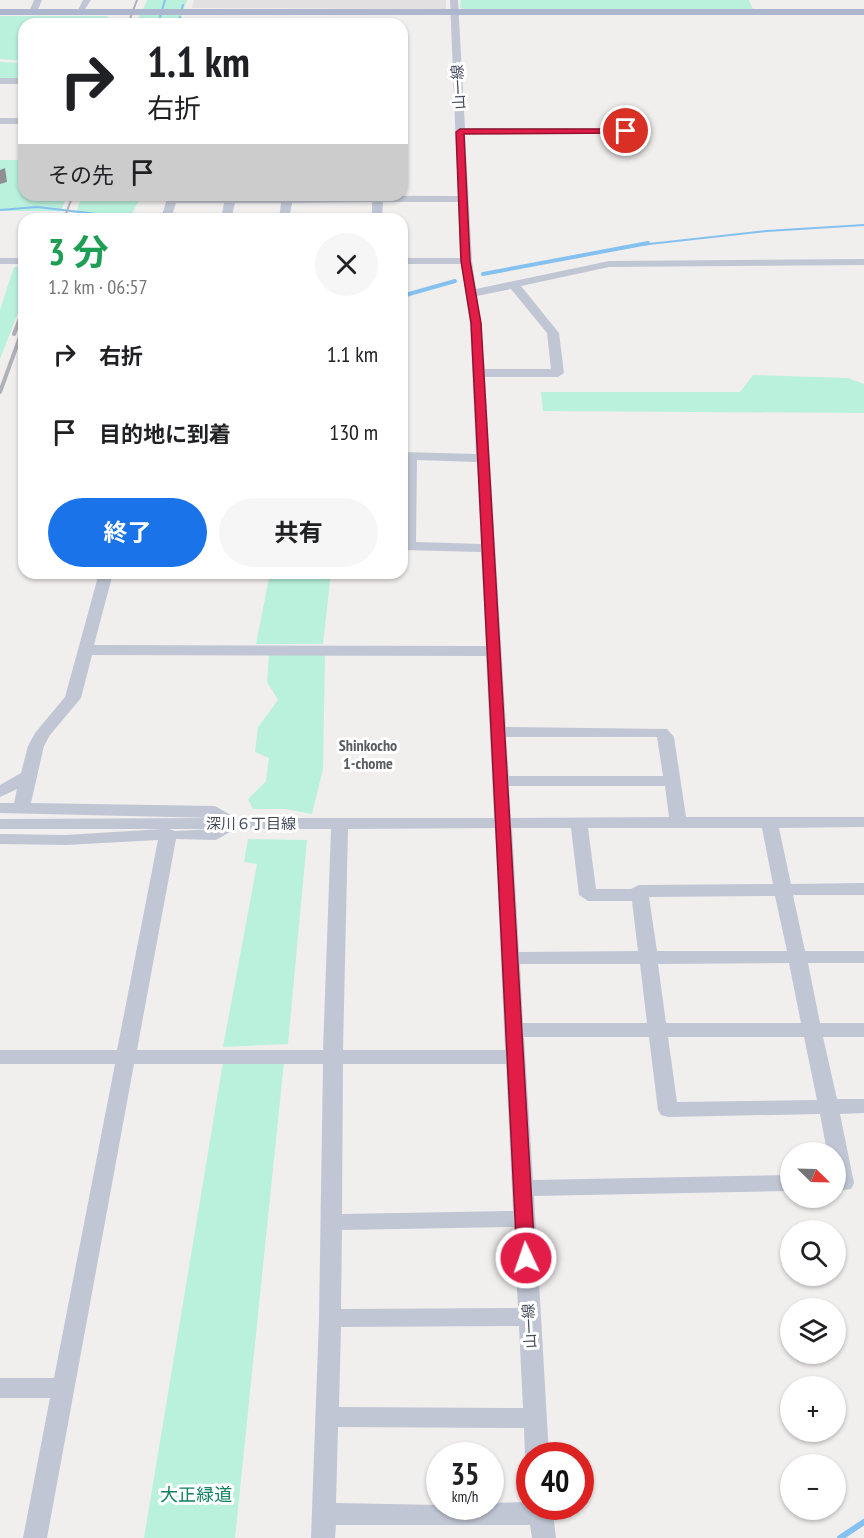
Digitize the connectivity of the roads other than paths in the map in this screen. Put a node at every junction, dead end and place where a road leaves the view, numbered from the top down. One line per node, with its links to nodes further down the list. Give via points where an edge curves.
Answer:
1 (38, 0): 5 (street)
2 (87, 0): 6 (street)
3 (454, 0): 7 (street, 山一線)
4 (0, 12): 5 (main road)
5 (33, 12): 6 (main road)
6 (81, 12): 7 (main road)
7 (454, 12): 8 (main road); 14 (street, 山一線)
8 (864, 12)
9 (0, 81): 10 (street)
10 (18, 81)
11 (0, 121): 12 (street)
12 (18, 121)
13 (646, 131): 14 (street)
14 (460, 132): 16 (street, 山一線)
15 (408, 198): 16 (street)
16 (462, 199): 20 (street, 山一線)
17 (0, 261): 18 (street)
18 (18, 261)
19 (408, 261): 20 (street)
20 (466, 261): 23 (street, 山一線)
21 (864, 262): 22 (street, via 633,262)
22 (514, 285): 23 (street); 24 (street, via 553,333 558,373)
23 (471, 294): 24 (street, 山一線)
24 (478, 373): 26 (street, 山一線)
25 (408, 456): 26 (street)
26 (483, 458): 28 (street, 山一線)
27 (408, 546): 28 (street)
28 (488, 548): 31 (street, 山一線)
29 (105, 579): 30 (street)
30 (87, 650): 31 (street); 33 (street, via 72,698 43,733)
31 (493, 651): 32 (street, 山一線)
32 (498, 732): 34 (street, 山一線); 35 (street, via 661,732 666,738)
33 (28, 776): 36 (street); 38 (street)
34 (500, 781): 35 (street); 39 (street, 山一線)
35 (672, 781): 42 (street)
36 (0, 792)
37 (0, 808): 38 (street)
38 (21, 808): 45 (street, via 215,812)
39 (502, 821): 40 (street, 深川６丁目線); 41 (street, 深川６丁目線); 52 (street, 山一線)
40 (340, 822): 45 (street, 深川６丁目線); 61 (street)
41 (579, 822): 42 (street, 深川６丁目線); 51 (street, via 588,895)
42 (678, 822): 43 (street, 深川６丁目線)
43 (769, 822): 44 (street, 深川６丁目線); 50 (street)
44 (864, 822)
45 (232, 823): 46 (street, 深川６丁目線); 47 (street, via 216,836)
46 (0, 824)
47 (168, 834): 48 (street); 60 (street)
48 (0, 839)
49 (864, 889): 50 (street)
50 (783, 890): 51 (street, via 639,891); 54 (street)
51 (640, 895): 53 (street)
52 (510, 957): 53 (street); 58 (street, 山一線)
53 (648, 957): 54 (street); 56 (street)
54 (796, 957): 55 (street); 57 (street)
55 (864, 957)
56 (658, 1029): 57 (street); 58 (street); 64 (street, via 668,1110)
57 (812, 1029): 59 (street); 64 (street)
58 (514, 1030): 63 (street, 山一線)
59 (864, 1030)
60 (127, 1056): 61 (street); 62 (street); 74 (street)
61 (333, 1056): 63 (street); 70 (street)
62 (0, 1057)
63 (515, 1057): 68 (street, 山一線)
64 (829, 1106): 65 (street); 66 (street)
65 (864, 1106)
66 (836, 1142)
67 (780, 1184): 68 (street)
68 (522, 1188): 69 (street, 山一線)
69 (524, 1219): 70 (street); 71 (street, 山一線)
70 (331, 1222): 72 (street)
71 (529, 1317): 72 (street); 76 (street, 山一線)
72 (330, 1318): 75 (street)
73 (0, 1388): 74 (street)
74 (62, 1388): 80 (street)
75 (328, 1417): 76 (street); 79 (street)
76 (535, 1418): 77 (street, 山一線)
77 (536, 1442)
78 (516, 1520): 79 (street)
79 (324, 1526)
80 (35, 1538)

